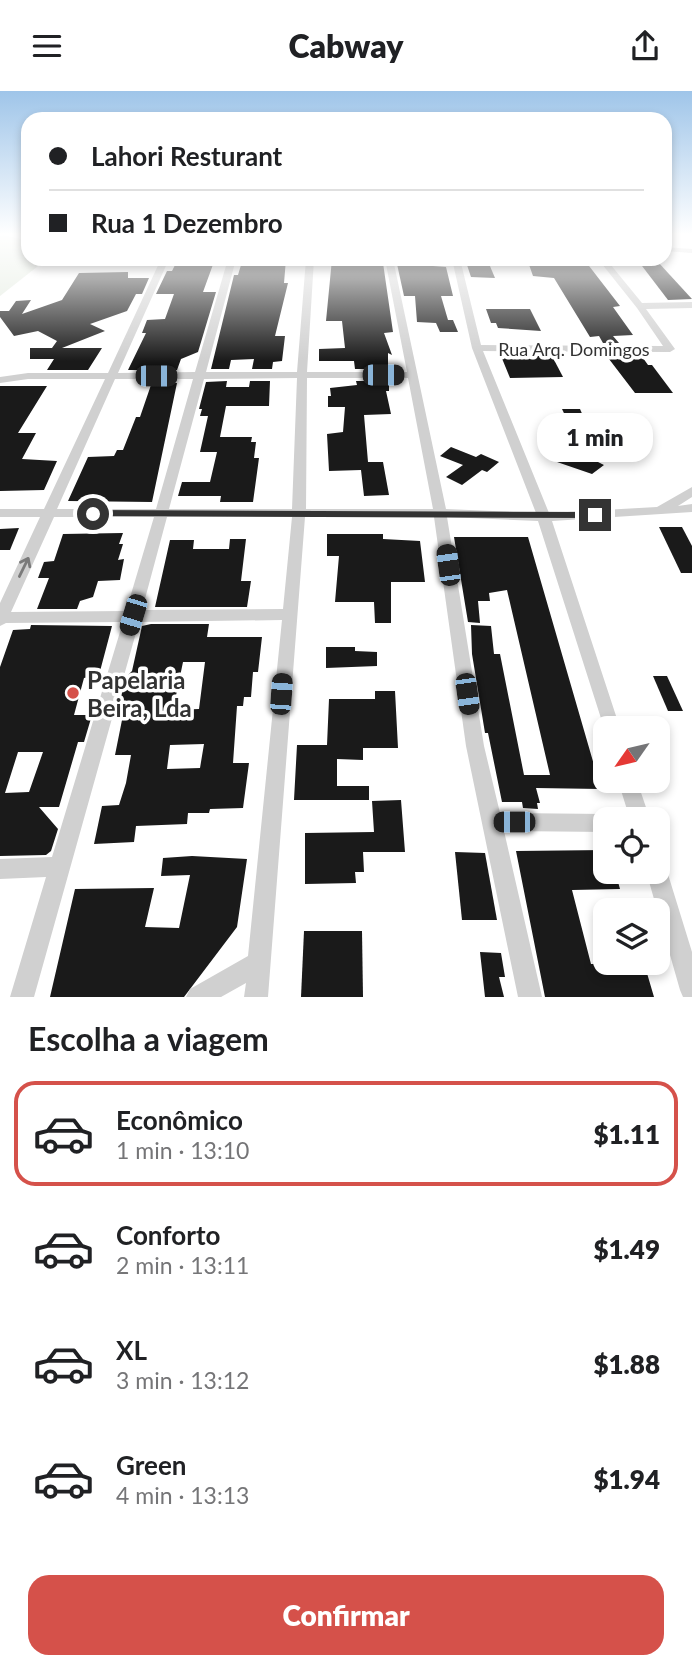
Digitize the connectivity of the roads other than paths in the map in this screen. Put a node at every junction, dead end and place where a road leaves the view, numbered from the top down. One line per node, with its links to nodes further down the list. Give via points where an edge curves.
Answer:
1 (157, 276): 12 (street)
2 (227, 276): 13 (street)
3 (309, 276): 10 (street)
4 (392, 276): 11 (street)
5 (460, 276): 9 (street)
6 (616, 276): 8 (street)
7 (692, 305): 8 (street)
8 (640, 306): 9 (street, Rua Arq. Domingos, via 670,349)
9 (477, 348): 23 (street)
10 (302, 375): 11 (street); 13 (street); 21 (street)
11 (410, 375): 20 (street)
12 (113, 376): 13 (street); 14 (street); 19 (street)
13 (199, 376): 22 (street)
14 (0, 380)
15 (692, 491): 17 (street)
16 (692, 508): 17 (street)
17 (660, 511): 23 (street)
18 (0, 513): 19 (street)
19 (48, 513): 22 (street); 26 (street, one-way to 19)
20 (440, 513): 21 (street); 23 (street); 28 (street)
21 (299, 514): 22 (street); 24 (street)
22 (160, 515): 25 (street)
23 (544, 517): 27 (street)
24 (288, 614): 25 (street); 33 (street)
25 (133, 615): 26 (street); 30 (street)
26 (0, 619)
27 (607, 716)
28 (491, 822): 29 (street); 38 (street)
29 (593, 823)
30 (57, 867): 31 (street); 35 (street)
31 (0, 869)
32 (660, 884): 34 (street)
33 (259, 963): 36 (street); 37 (street)
34 (692, 991)
35 (22, 997)
36 (198, 997)
37 (256, 997)
38 (530, 997)

